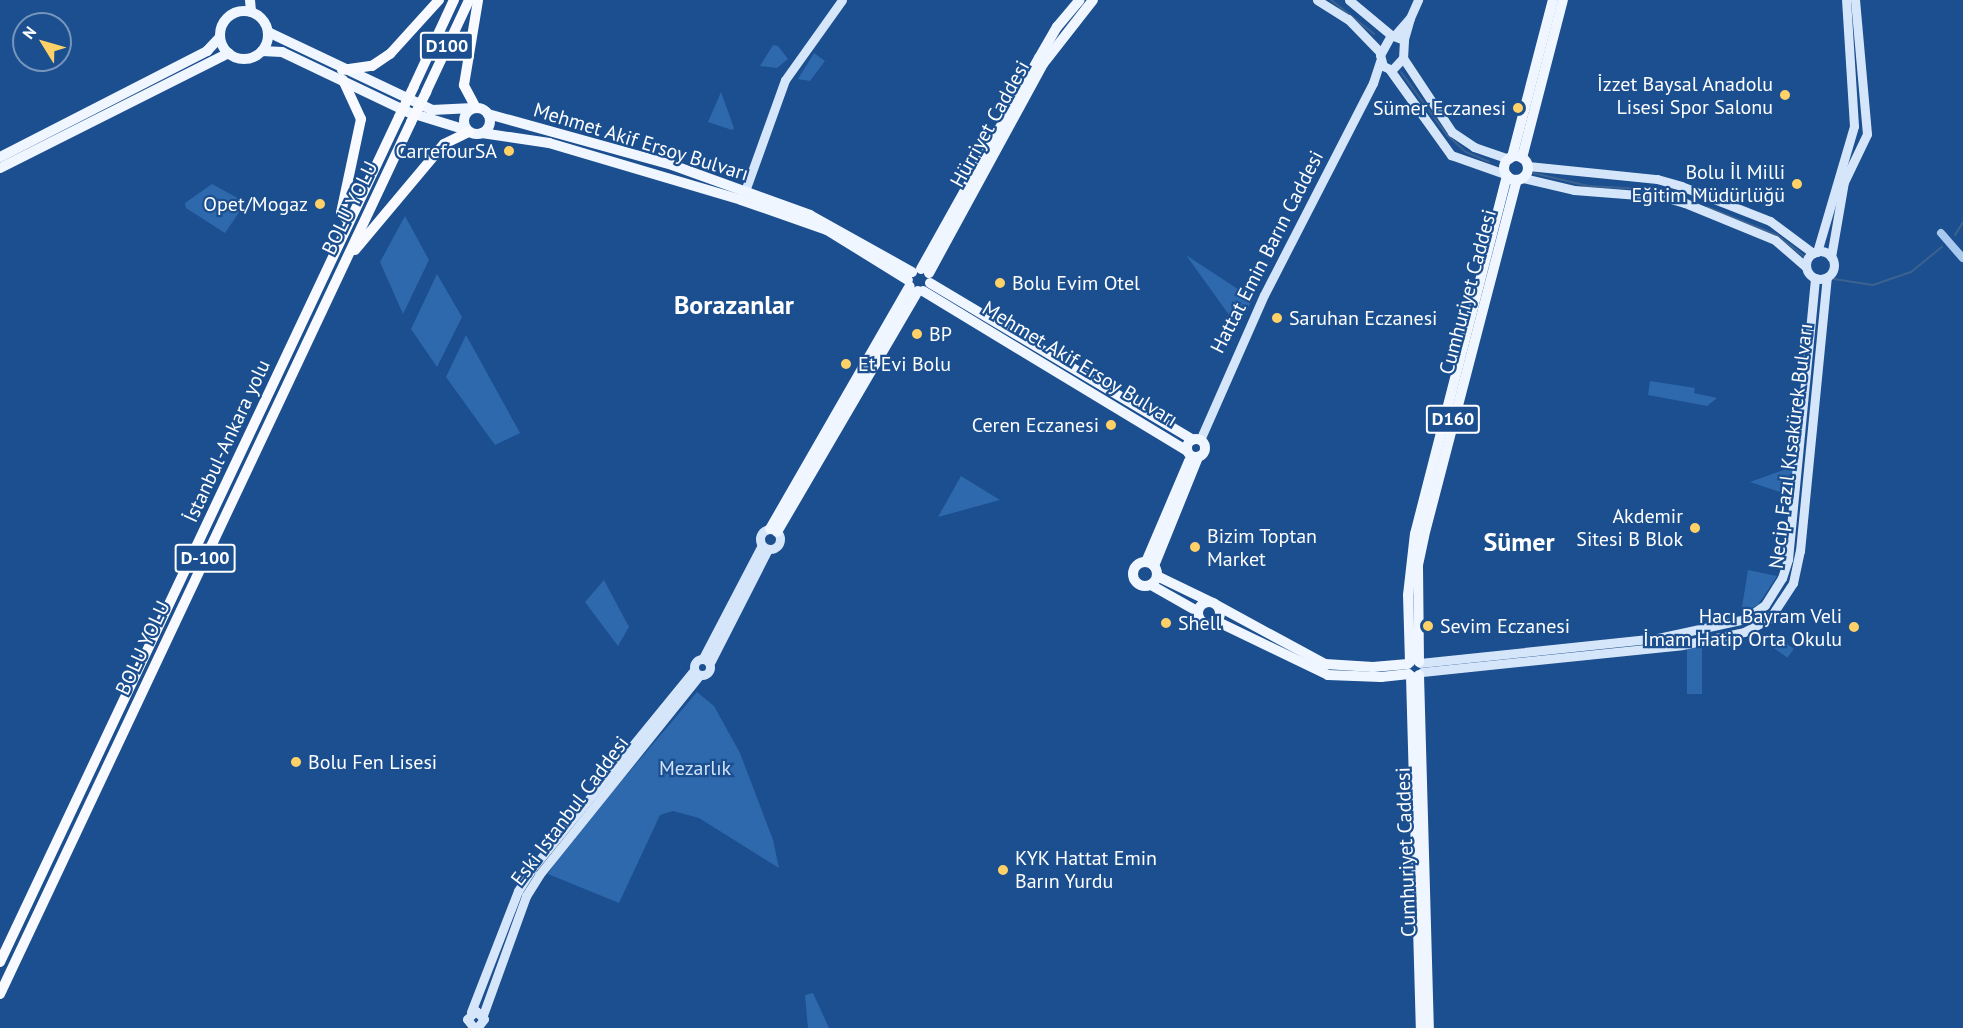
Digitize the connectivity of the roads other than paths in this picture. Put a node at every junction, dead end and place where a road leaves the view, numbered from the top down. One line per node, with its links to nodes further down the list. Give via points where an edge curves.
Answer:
1 (239, 0): 18 (main road)
2 (250, 0): 17 (main road)
3 (439, 0): 27 (highway, via 390,54 372,66)
4 (454, 0): 31 (highway, İstanbul-Ankara yolu / D100, bridge, via 414,86)
5 (469, 0): 31 (highway, İstanbul-Ankara yolu / D100, bridge, via 426,92)
6 (478, 0): 29 (highway, via 464,85)
7 (842, 0): 40 (main road, via 785,80)
8 (1080, 0): 50 (main road, Hürriyet Caddesi, via 1057,27 1039,58)
9 (1093, 0): 50 (main road, Hürriyet Caddesi, via 1043,64)
10 (1317, 0): 24 (main road, via 1348,19)
11 (1349, 0): 20 (main road)
12 (1418, 0): 20 (main road)
13 (1553, 0): 37 (main road)
14 (1563, 0): 37 (main road)
15 (1846, 0): 43 (main road, via 1854,126)
16 (1855, 0): 44 (main road, via 1867,135 1844,182)
17 (251, 12): 18 (main road); 19 (main road, via 261,18)
18 (235, 13): 21 (main road, via 224,22)
19 (268, 32): 22 (main road); 27 (main road)
20 (1397, 36): 24 (main road); 25 (main road)
21 (220, 37): 23 (main road); 36 (main road, via 207,51)
22 (262, 51): 23 (main road, via 247,59); 27 (main road, via 279,51)
23 (229, 54): 38 (main road)
24 (1381, 57): 26 (main road); 28 (main road)
25 (1403, 58): 26 (main road); 37 (main road, via 1452,132 1474,147)
26 (1389, 70): 28 (main road); 39 (main road, via 1452,155)
27 (342, 75): 29 (main road, via 432,111); 31 (main road); 41 (highway, via 361,119 341,213)
28 (1374, 83): 51 (main road, Hattat Emin Barın Caddesi, via 1264,295)
29 (474, 108): 30 (main road); 33 (main road, via 464,117)
30 (488, 114): 32 (main road, Mehmet Akif Ersoy Bulvarı); 34 (main road, via 490,124)
31 (406, 117): 33 (main road); 41 (highway, İstanbul-Ankara yolu / D-100); 46 (highway, BOLU YOLU / D-100)
32 (503, 119): 35 (main road); 40 (main road, Mehmet Akif Ersoy Bulvarı, via 672,165)
33 (467, 131): 34 (main road); 46 (highway, via 444,144)
34 (483, 133): 35 (main road, Mehmet Akif Ersoy Bulvarı)
35 (501, 134): 50 (main road, Mehmet Akif Ersoy Bulvarı, via 621,164 827,230)
36 (0, 157)
37 (1518, 160): 39 (main road); 39 (main road); 43 (main road, via 1657,179 1681,186 1770,221)
38 (0, 168)
39 (1513, 177): 47 (main road, via 1574,190 1664,197 1685,203 1775,240); 59 (main road, Cumhuriyet Caddesi / D160, via 1418,565); 59 (main road, Cumhuriyet Caddesi / D160, via 1470,315 1409,563)
40 (745, 191): 50 (main road, Mehmet Akif Ersoy Bulvarı, via 828,223)
41 (349, 222): 61 (highway, İstanbul-Ankara yolu / D-100)
42 (1941, 233): 45 (street)
43 (1815, 252): 44 (main road); 47 (main road)
44 (1831, 257): 48 (main road, via 1833,267)
45 (1963, 258)
46 (344, 264): 62 (highway, BOLU YOLU / D-100)
47 (1806, 267): 49 (main road)
48 (1827, 277): 49 (main road); 59 (main road, Necip Fazıl Kısakürek Bulvarı, via 1799,559 1793,583 1770,618 1744,632 1682,645)
49 (1815, 278): 59 (main road, Necip Fazıl Kısakürek Bulvarı, via 1788,559 1766,605 1745,619 1658,638)
50 (919, 280): 51 (main road, Mehmet Akif Ersoy Bulvarı); 52 (main road, Mehmet Akif Ersoy Bulvarı); 53 (main road, Hürriyet Caddesi)
51 (1196, 440): 52 (main road); 52 (main road, via 1204,450)
52 (1192, 454): 55 (main road)
53 (774, 531): 54 (main road, via 762,535); 54 (main road, via 779,543)
54 (765, 547): 60 (main road)
55 (1152, 572): 56 (main road, Necip Fazıl Kısakürek Bulvarı); 57 (main road)
56 (1213, 604): 57 (main road); 58 (main road); 59 (main road, Necip Fazıl Kısakürek Bulvarı, via 1325,664)
57 (1197, 611): 58 (main road, Necip Fazıl Kısakürek Bulvarı, via 1203,622)
58 (1216, 621): 59 (main road, Necip Fazıl Kısakürek Bulvarı, via 1328,675 1342,678)
59 (1415, 668): 65 (main road, Cumhuriyet Caddesi / D160); 66 (main road, Cumhuriyet Caddesi / D160)
60 (697, 673): 63 (main road, Eski Istanbul Caddesi, via 539,874 526,896); 64 (main road, via 531,870 518,891)
61 (0, 962)
62 (0, 994)
63 (483, 1015): 64 (main road); 64 (main road, Eski Istanbul Caddesi, via 484,1023)
64 (470, 1025)
65 (1421, 1028)
66 (1429, 1028)

